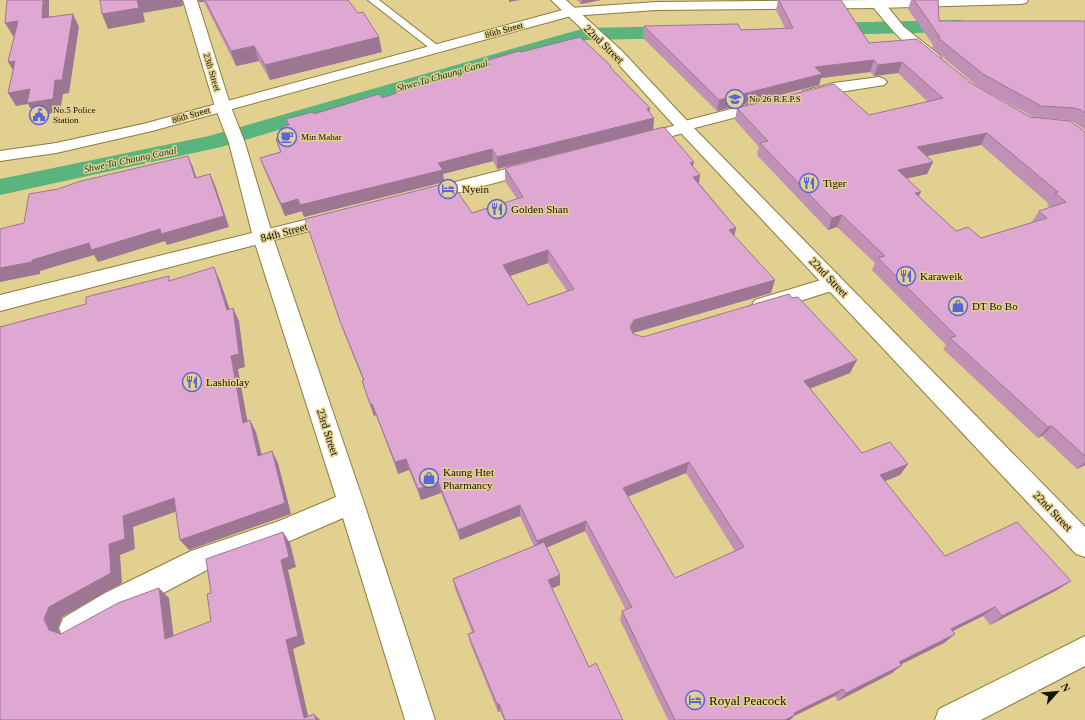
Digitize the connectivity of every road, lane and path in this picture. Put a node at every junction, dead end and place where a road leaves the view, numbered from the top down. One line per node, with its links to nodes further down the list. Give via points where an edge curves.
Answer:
1 (190, 0): 12 (street, 23th Street)
2 (373, 0): 7 (lane)
3 (558, 0): 6 (street, 22nd Street)
4 (1020, 0): 5 (street, 86th Street)
5 (885, 6): 6 (street, 86th Street, via 656,6); 8 (street, via 899,30)
6 (570, 12): 7 (street, 86th Street); 13 (street, 22nd Street, via 617,54)
7 (436, 48): 12 (street, 86th Street)
8 (945, 67)
9 (879, 82): 10 (street, via 834,88)
10 (793, 98)
11 (778, 102): 13 (street)
12 (223, 106): 14 (street, 23th Street); 16 (street, 86th Street, via 91,142)
13 (684, 127): 15 (street); 21 (street, 22nd Street)
14 (234, 135): 20 (street, 23rd Street)
15 (623, 144)
16 (0, 156)
17 (554, 162): 18 (street)
18 (407, 200)
19 (353, 214): 20 (street, 84th Street)
20 (263, 237): 22 (street, 84th Street); 24 (street, 23rd Street)
21 (834, 283): 23 (street); 25 (street, 22nd Street)
22 (0, 303)
23 (747, 310)
24 (352, 503): 26 (street, via 283,532 200,560 115,602); 28 (street, 23rd Street)
25 (1085, 545)
26 (73, 628)
27 (1085, 650): 29 (street)
28 (420, 720)
29 (950, 720)

